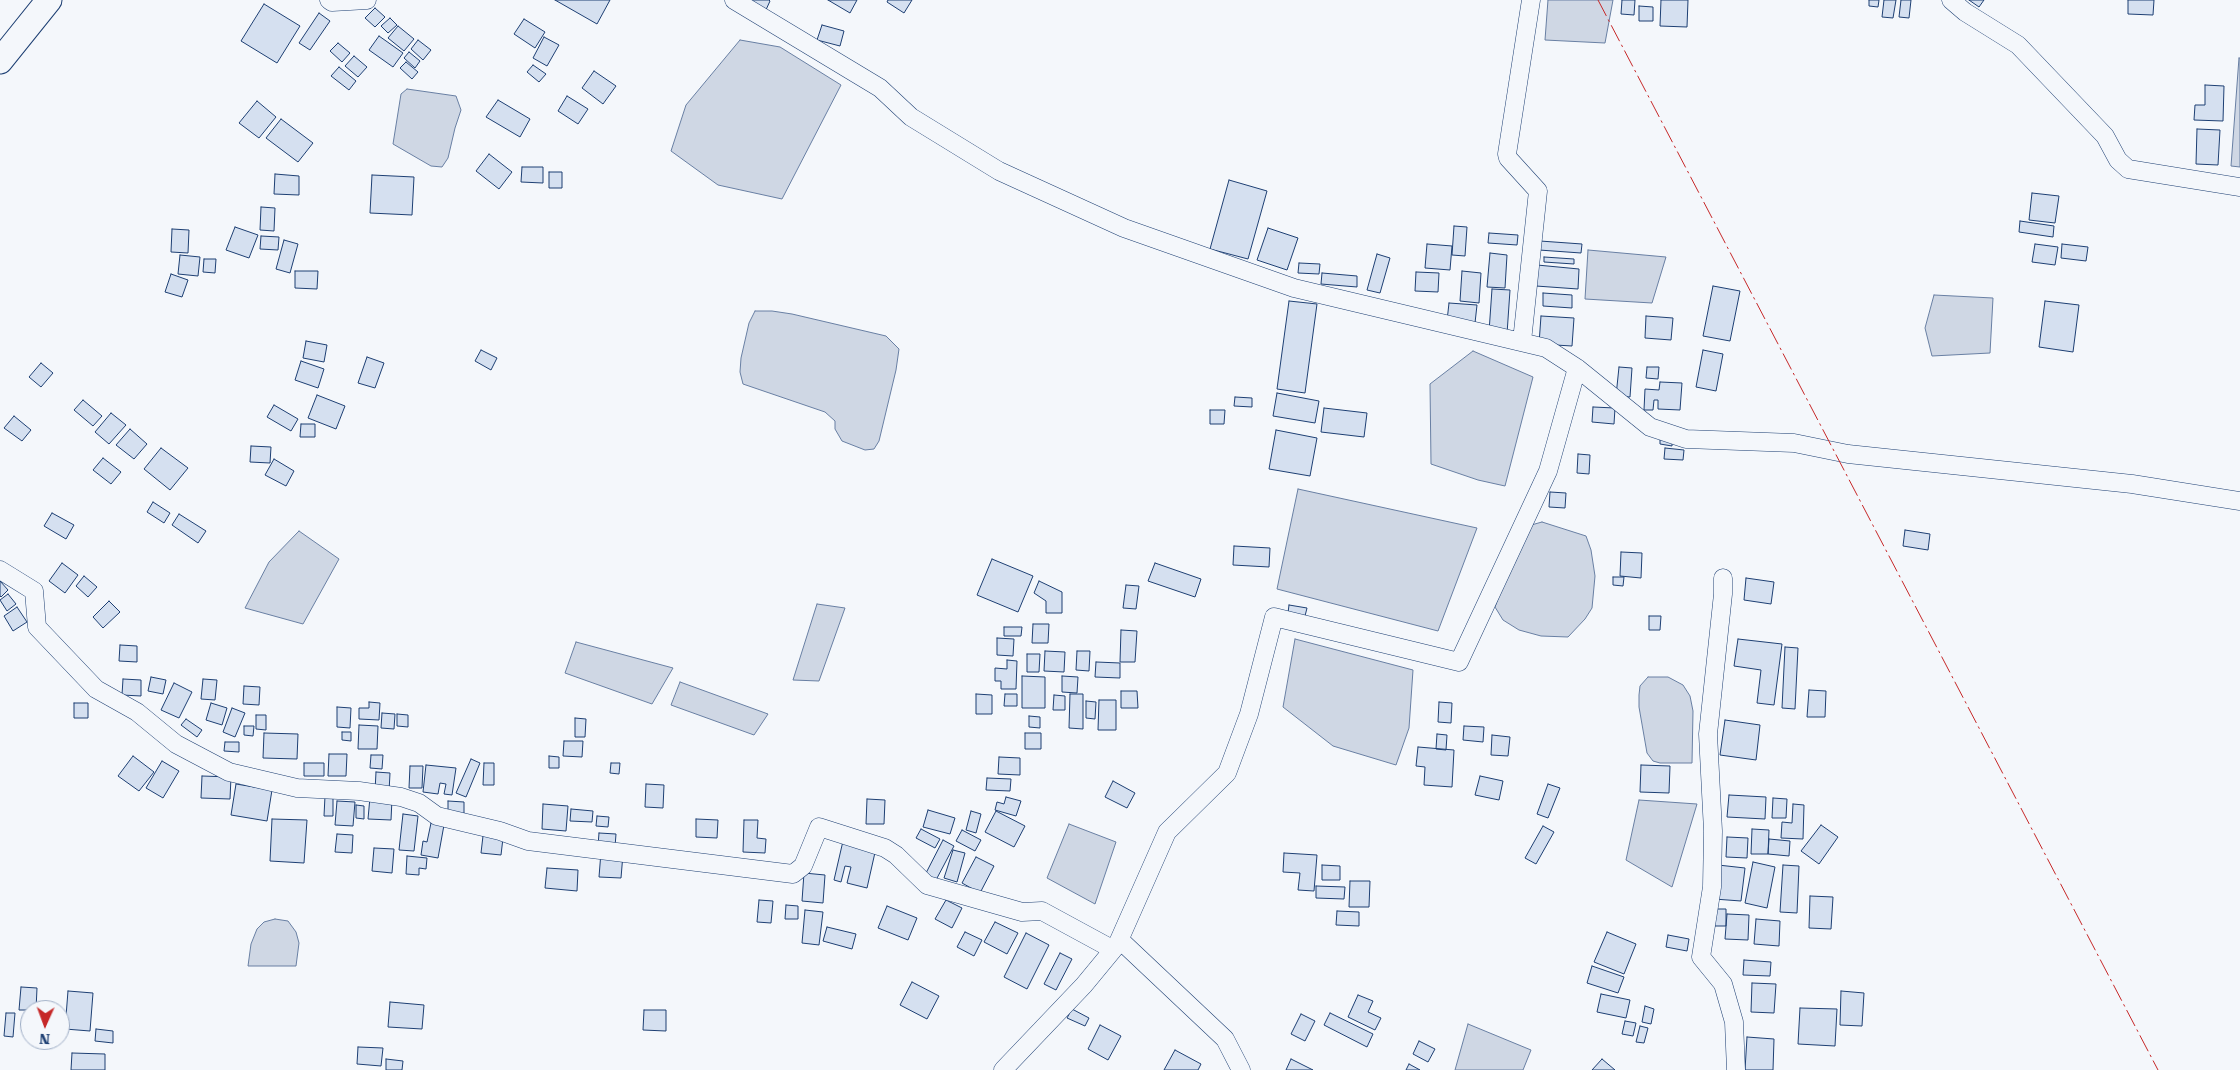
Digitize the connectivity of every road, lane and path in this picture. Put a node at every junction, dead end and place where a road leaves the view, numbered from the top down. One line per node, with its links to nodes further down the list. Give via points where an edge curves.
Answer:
1 (50, 0): 7 (main road)
2 (329, 0): 3 (street)
3 (367, 0)
4 (734, 0): 9 (street, via 880,88 911,117 999,171 1124,228 1294,288)
5 (1531, 0): 9 (street, via 1507,154 1538,191)
6 (1951, 0): 8 (street, via 2018,45 2105,136 2118,160 2128,169)
7 (0, 60)
8 (2240, 187)
9 (1522, 341): 10 (street, via 1546,348)
10 (1577, 368): 11 (street, via 1650,427 1686,439 1794,443 1848,454 2132,484); 14 (street, via 1548,471 1459,662 1274,616 1249,714 1227,773 1167,832)
11 (2240, 501)
12 (0, 570): 14 (street, via 34,591 37,628 96,688 137,712 176,744 229,772 298,788 401,797 419,803 437,816 528,841 793,874 803,866 819,827 885,848 927,885 1022,912 1042,911)
13 (1723, 578): 17 (street, via 1708,734 1712,887 1701,957 1723,984 1734,1022)
14 (1116, 944): 15 (street, via 1084,985); 16 (street, via 1225,1039)
15 (1003, 1070)
16 (1241, 1070)
17 (1736, 1070)

